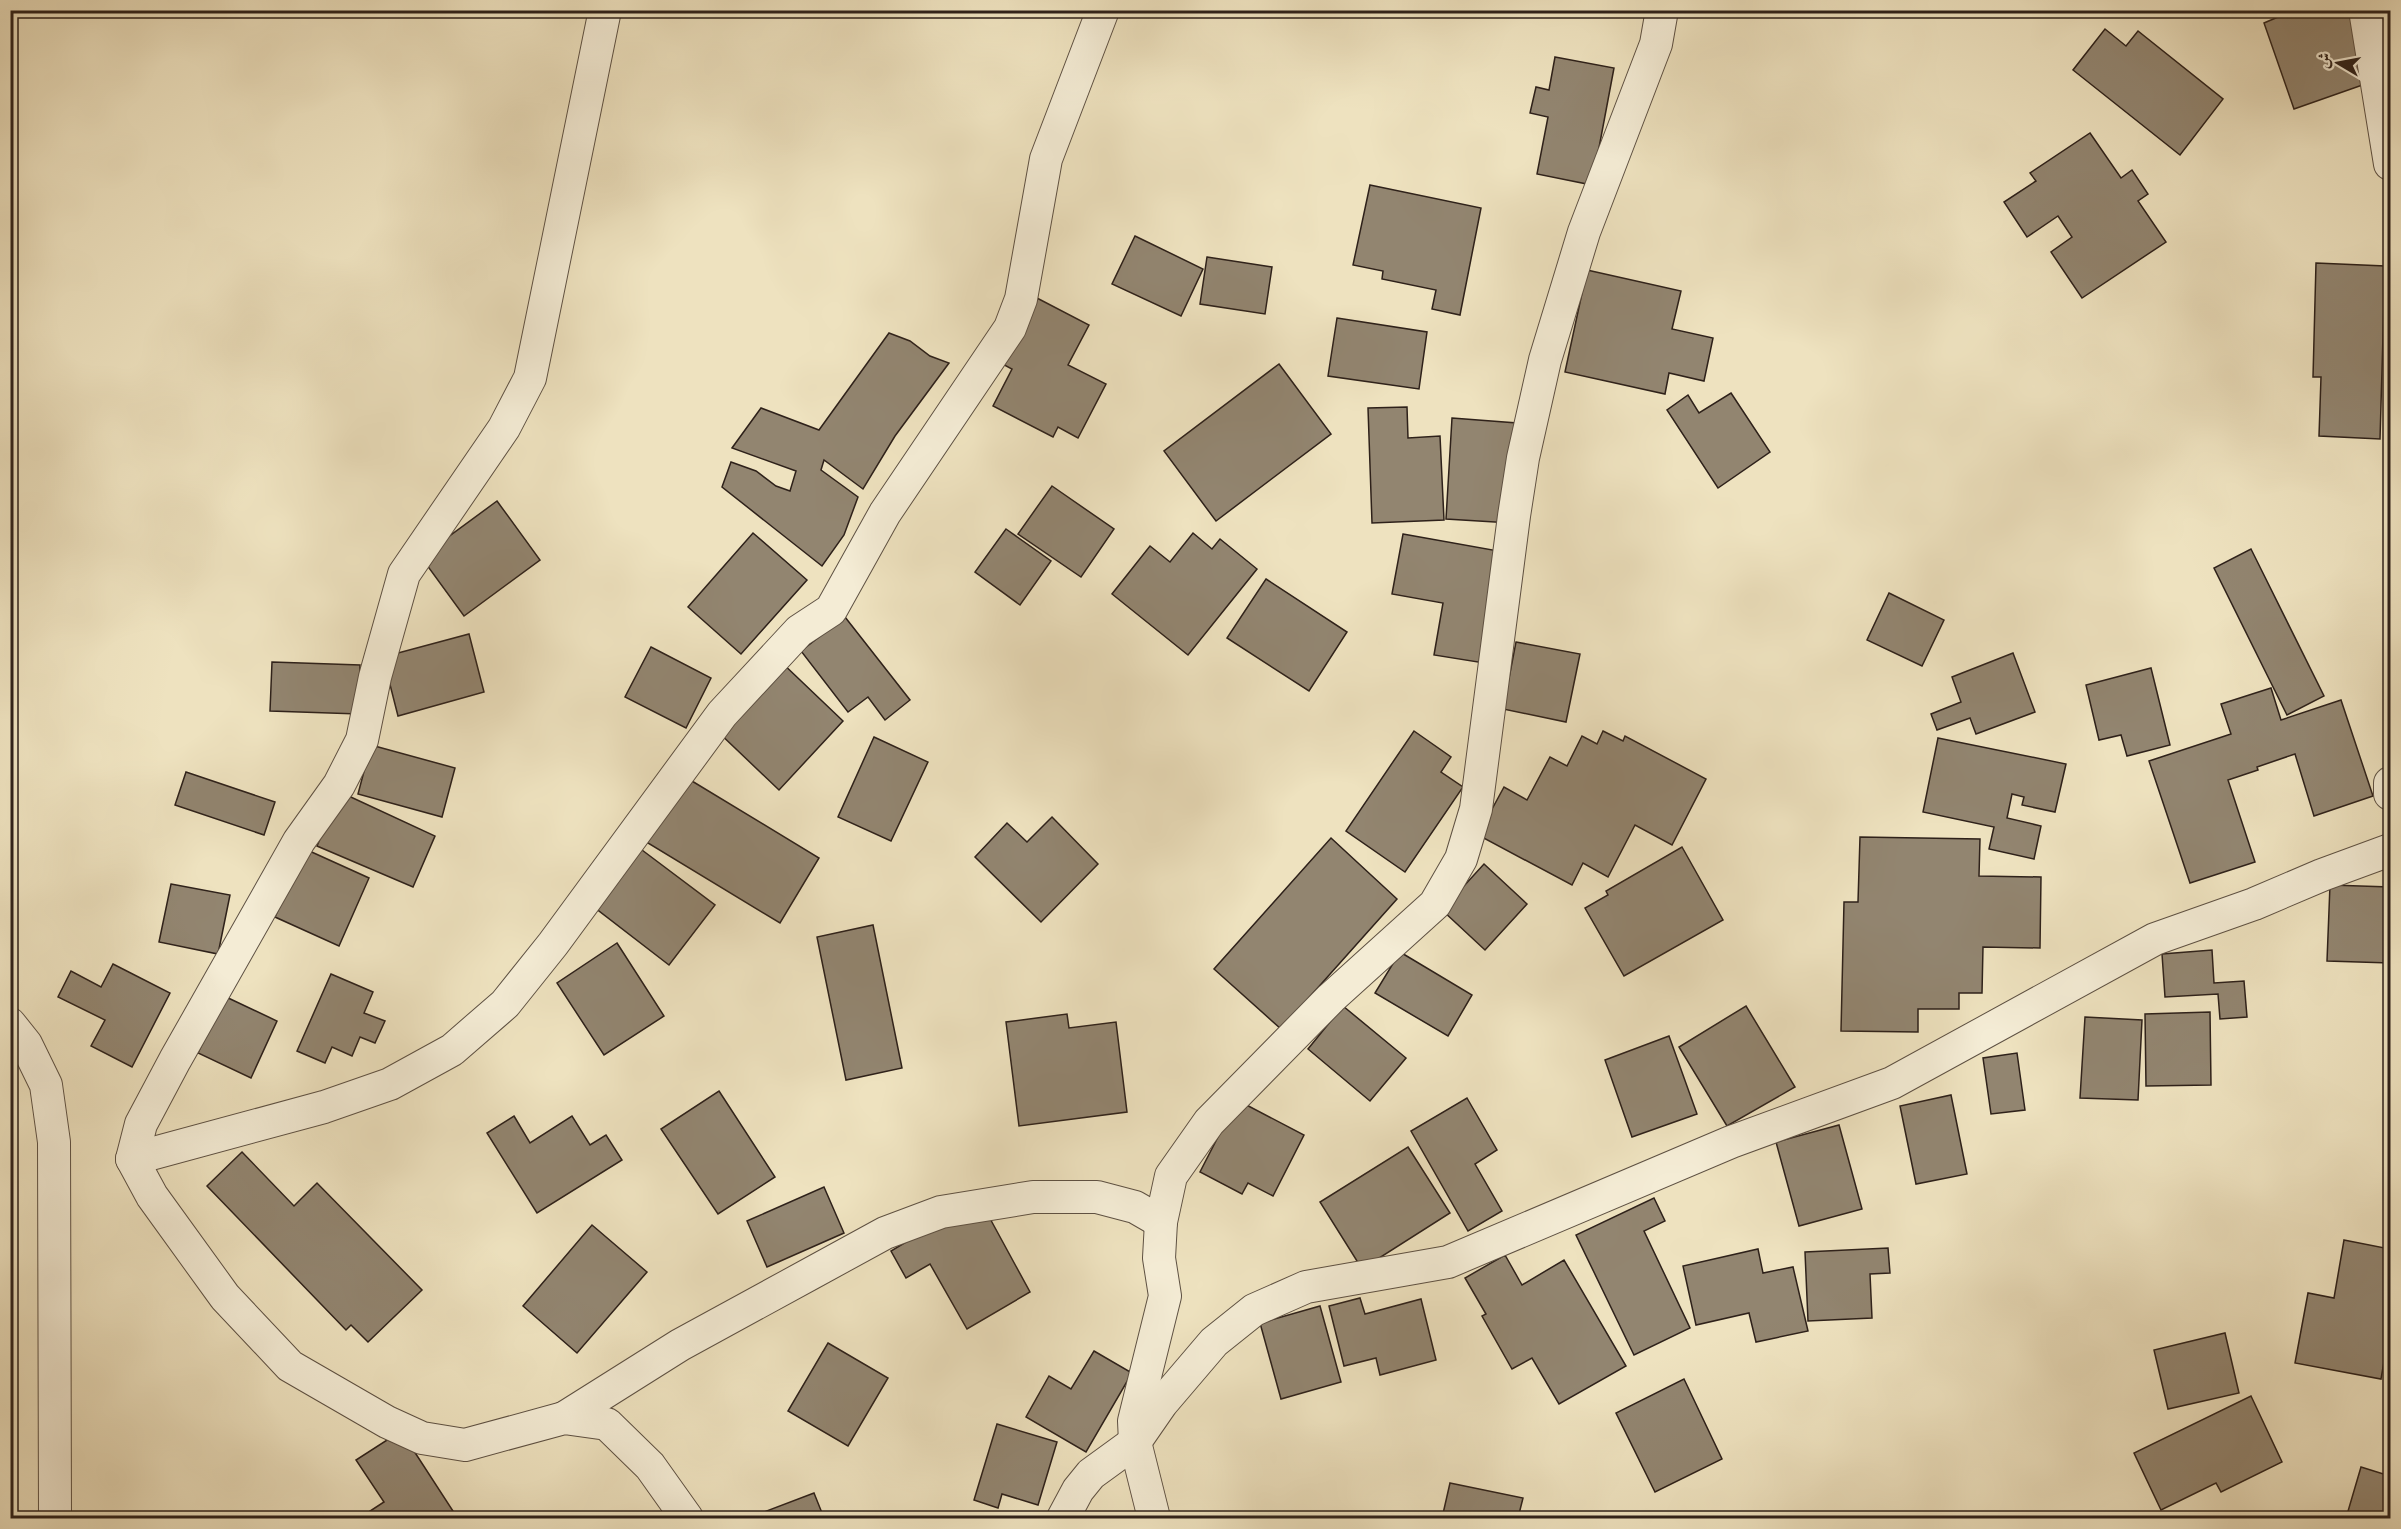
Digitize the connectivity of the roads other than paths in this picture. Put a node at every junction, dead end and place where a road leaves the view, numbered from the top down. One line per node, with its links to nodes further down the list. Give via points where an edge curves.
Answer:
1 (605, 10): 10 (street, via 530,378 504,428 404,574 362,740 339,785 299,841 175,1059 141,1124)
2 (1103, 10): 10 (street, via 1046,159 1021,299 1010,328 885,513 831,610 799,631 722,714 505,1004 452,1050 390,1084 324,1107)
3 (1662, 10): 11 (street, via 1656,44 1584,232 1545,360 1518,493 1476,809 1461,859 1435,904 1331,998 1209,1122 1171,1176)
4 (2365, 10): 5 (street)
5 (2391, 164)
6 (2391, 783): 7 (street)
7 (2391, 794)
8 (2391, 850): 13 (street, via 2155,939 1892,1083 1731,1142 1448,1262 1306,1287 1254,1310 1214,1342)
9 (10, 1024): 14 (street, via 26,1044 46,1085 54,1142)
10 (132, 1160): 12 (street, via 152,1196 225,1297 290,1366 422,1438 465,1444)
11 (1161, 1222): 12 (street, via 1135,1207 1096,1197 1033,1197 941,1212 885,1233 680,1346); 13 (street, via 1159,1258 1165,1296 1134,1421)
12 (564, 1418): 15 (street, via 607,1424 651,1466)
13 (1135, 1442): 16 (street, via 1092,1474); 17 (street)
14 (55, 1518)
15 (687, 1518)
16 (1063, 1518)
17 (1154, 1518)

